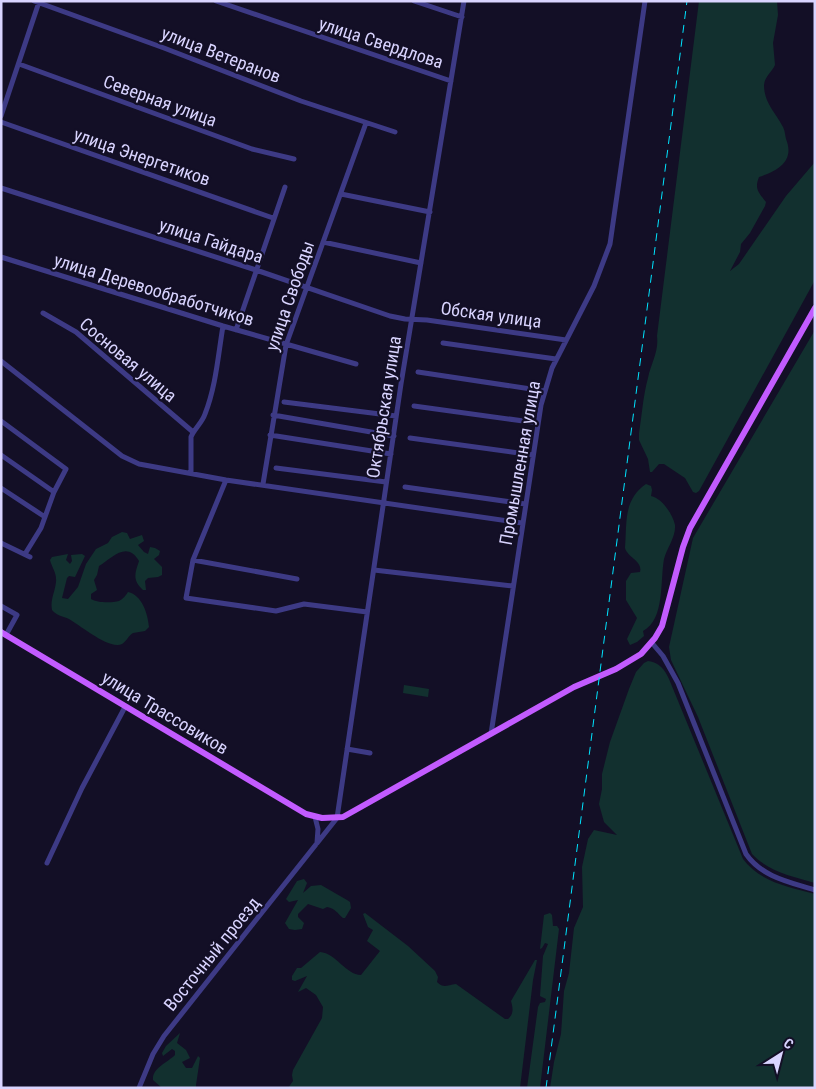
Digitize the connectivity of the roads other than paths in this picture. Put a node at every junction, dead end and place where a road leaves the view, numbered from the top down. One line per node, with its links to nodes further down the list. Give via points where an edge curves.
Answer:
1 (216, 1): 8 (street, улица Свердлова)
2 (414, 1): 6 (street)
3 (464, 1): 6 (street, Октябрьская улица)
4 (644, 1): 29 (street, Промышленная улица, via 612,234 600,273)
5 (37, 2): 7 (street); 11 (street, улица Ветеранов)
6 (462, 17): 8 (street, Октябрьская улица)
7 (19, 64): 9 (street); 13 (street, Северная улица, via 252,149)
8 (451, 81): 17 (street, Октябрьская улица)
9 (1, 116)
10 (1, 122): 18 (street, улица Энергетиков)
11 (366, 123): 12 (street, улица Ветеранов); 16 (street, улица Свободы)
12 (395, 132)
13 (294, 159)
14 (285, 187): 18 (street)
15 (1, 188): 22 (street, улица Гайдара)
16 (341, 194): 17 (street); 19 (street, улица Свободы)
17 (430, 212): 21 (street, Октябрьская улица)
18 (273, 218): 22 (street)
19 (323, 242): 21 (street); 23 (street, улица Свободы)
20 (1, 257): 27 (street, улица Деревообработчиков)
21 (421, 263): 26 (street, Октябрьская улица)
22 (256, 270): 23 (street, улица Гайдара); 28 (street)
23 (307, 288): 26 (street, улица Гайдара, via 390,316); 31 (street, улица Свободы)
24 (815, 308): 70 (main road, via 690,528 682,547 664,620)
25 (43, 313): 43 (street, Сосновая улица, via 76,332)
26 (412, 319): 29 (street, Обская улица); 40 (street, Октябрьская улица)
27 (223, 326): 28 (street, улица Деревообработчиков); 43 (street, via 213,388 204,416)
28 (236, 330): 31 (street, улица Деревообработчиков)
29 (566, 340): 32 (street, Промышленная улица)
30 (443, 343): 32 (street)
31 (286, 345): 34 (street, улица Деревообработчиков); 39 (street, улица Свободы)
32 (556, 359): 36 (street, Промышленная улица)
33 (1, 361): 51 (street, via 130,461)
34 (356, 364)
35 (418, 372): 36 (street)
36 (544, 391): 42 (street, Промышленная улица)
37 (284, 402): 40 (street)
38 (414, 406): 42 (street)
39 (273, 415): 44 (street, улица Свободы); 45 (street)
40 (396, 416): 45 (street, Октябрьская улица)
41 (1, 421): 57 (street, via 66,469)
42 (538, 423): 49 (street, Промышленная улица)
43 (193, 432): 51 (street)
44 (270, 435): 47 (street); 54 (street, улица Свободы)
45 (394, 436): 47 (street, Октябрьская улица)
46 (410, 438): 49 (street)
47 (391, 454): 53 (street, Октябрьская улица)
48 (1, 455): 57 (street)
49 (533, 455): 59 (street, Промышленная улица)
50 (276, 468): 53 (street)
51 (191, 472): 52 (street)
52 (226, 480): 54 (street); 63 (street)
53 (386, 482): 58 (street, Октябрьская улица)
54 (263, 484): 58 (street)
55 (405, 487): 59 (street)
56 (1, 488): 60 (street)
57 (54, 492): 60 (street)
58 (384, 503): 61 (street); 64 (street, Октябрьская улица)
59 (525, 504): 61 (street, Промышленная улица)
60 (46, 517): 62 (street, via 27,556)
61 (522, 523): 66 (street, Промышленная улица)
62 (1, 543)
63 (193, 560): 65 (street); 68 (street, via 186,598 276,610 304,604)
64 (374, 570): 66 (street); 68 (street, Октябрьская улица)
65 (297, 579)
66 (513, 586): 72 (street, Промышленная улица)
67 (1, 606): 69 (street, via 17,615)
68 (367, 612): 73 (street, Октябрьская улица)
69 (4, 633): 71 (main road, улица Трассовиков)
70 (652, 643): 72 (main road, via 623,666 582,683); 79 (street, via 665,660 684,697 746,854 765,872)
71 (125, 707): 75 (main road, улица Трассовиков); 78 (street)
72 (491, 734): 76 (main road, via 354,812)
73 (347, 749): 74 (street); 76 (street, Октябрьская улица)
74 (370, 753)
75 (315, 817): 76 (main road); 77 (street)
76 (337, 818): 77 (street, Восточный проезд)
77 (317, 844): 80 (street, Восточный проезд, via 164,1036)
78 (47, 863)
79 (815, 890)
80 (139, 1088)

